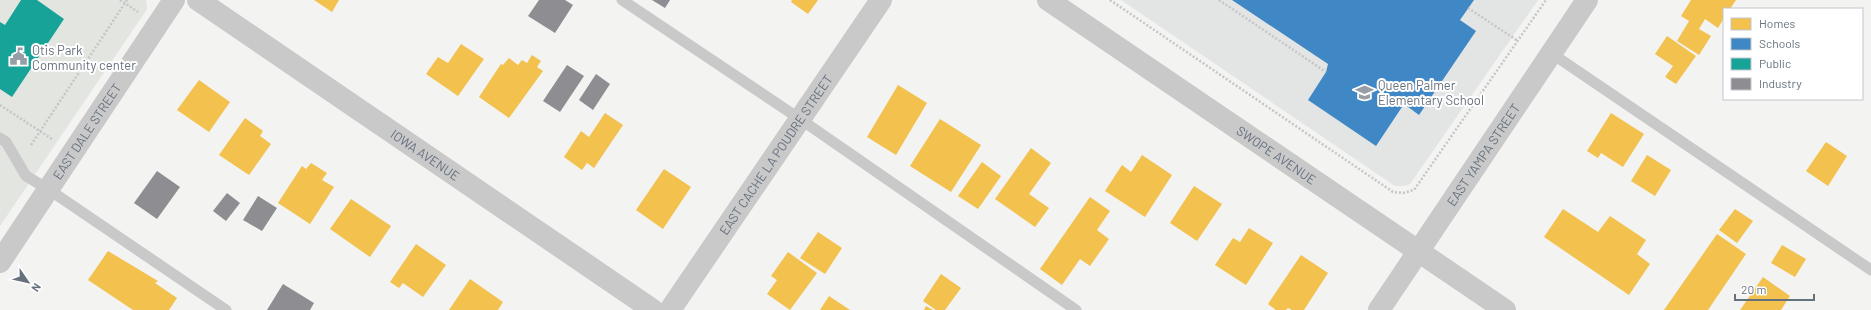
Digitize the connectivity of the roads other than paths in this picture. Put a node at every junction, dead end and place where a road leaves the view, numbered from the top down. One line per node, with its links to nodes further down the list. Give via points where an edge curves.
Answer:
1 (174, 0): 10 (street, EAST DALE STREET)
2 (198, 0): 15 (street, IOWA AVENUE)
3 (622, 0): 8 (lane)
4 (881, 0): 8 (street, EAST CACHE LA POUDRE STREET)
5 (1048, 0): 11 (street, SWOPE AVENUE)
6 (1587, 0): 7 (street, EAST YAMPA STREET)
7 (1551, 53): 11 (street, EAST YAMPA STREET); 13 (lane)
8 (800, 119): 16 (street, EAST CACHE LA POUDRE STREET); 17 (lane)
9 (0, 138): 10 (lane, via 6,142 26,176)
10 (48, 189): 12 (street, EAST DALE STREET); 14 (lane)
11 (1419, 251): 18 (street, EAST YAMPA STREET); 19 (street, SWOPE AVENUE)
12 (0, 262)
13 (1871, 270)
14 (226, 310)
15 (653, 310)
16 (670, 310)
17 (1076, 310)
18 (1379, 310)
19 (1505, 310)

